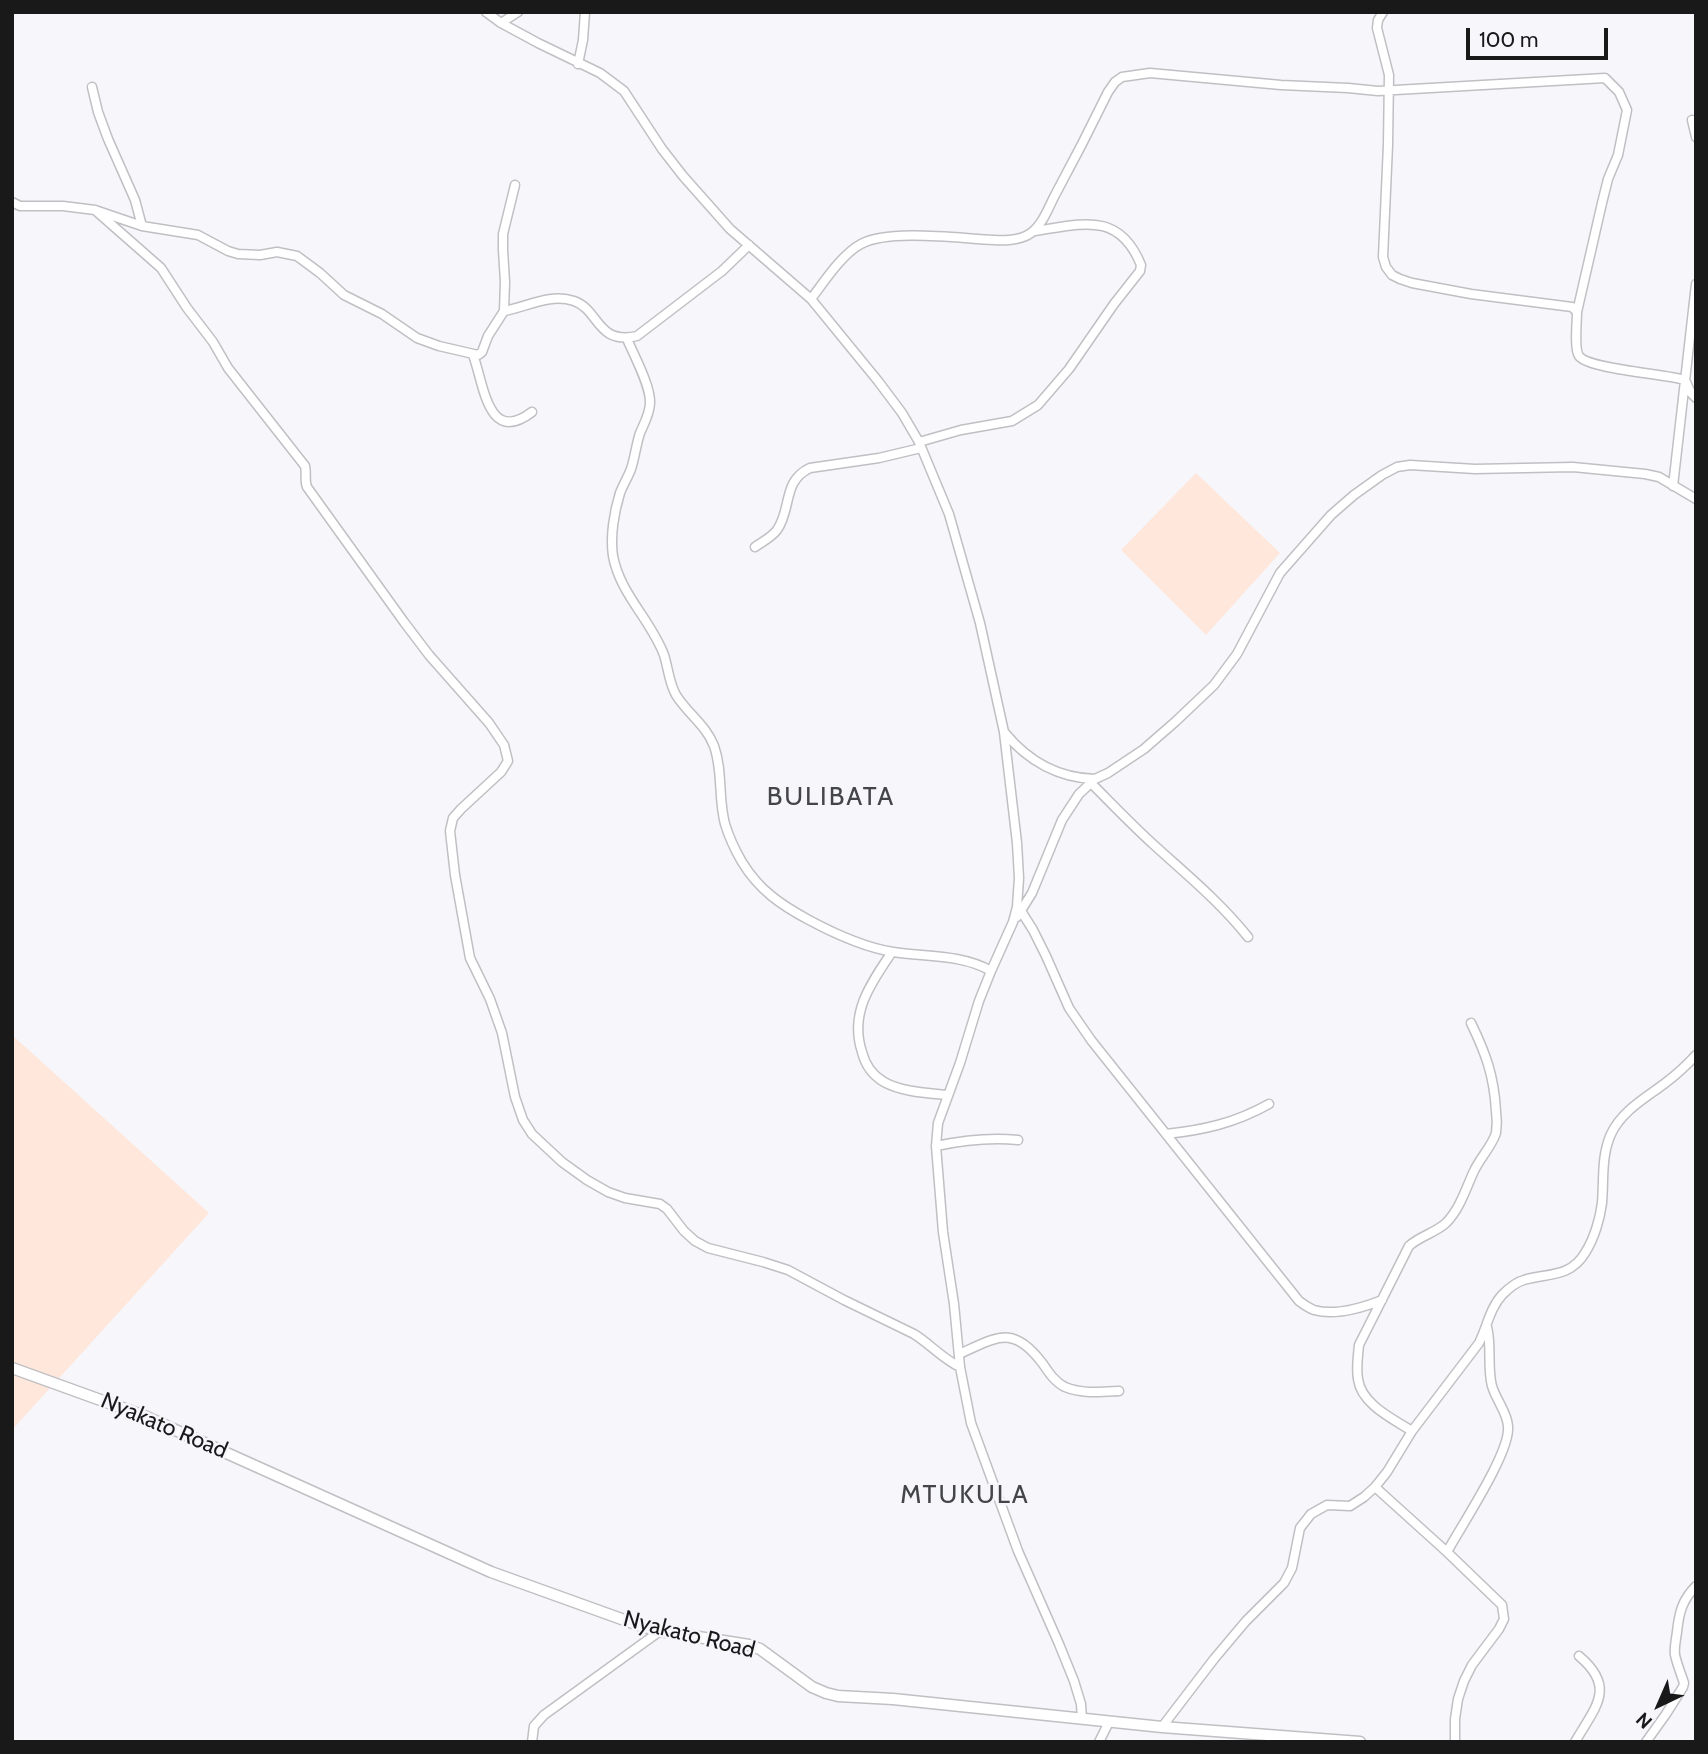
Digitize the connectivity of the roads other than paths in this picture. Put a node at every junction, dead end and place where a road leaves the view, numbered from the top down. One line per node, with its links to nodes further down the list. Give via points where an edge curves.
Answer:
1 (486, 12): 5 (street)
2 (518, 12): 5 (street)
3 (585, 12): 6 (street)
4 (1383, 12): 8 (street, via 1377,28 1389,75)
5 (501, 23): 6 (street)
6 (579, 64): 16 (street, via 624,91 683,176)
7 (92, 87): 14 (street)
8 (1388, 91): 15 (street, via 1150,73 1122,78 1108,92); 20 (street, via 1383,257 1392,275 1471,294 1569,306); 20 (street, via 1605,79 1619,92 1627,110 1623,134)
9 (1692, 120): 10 (street)
10 (1696, 137)
11 (515, 185): 19 (street, via 503,234)
12 (12, 202): 13 (street)
13 (95, 210): 14 (street); 47 (street, via 167,276 228,368 305,466 307,487 364,568 504,745 508,761 453,818 450,831 470,958 502,1033 515,1097 532,1134 562,1162 608,1192 667,1209 695,1241 788,1270 914,1334)
14 (142, 226): 22 (street, via 198,235 237,254 297,256 344,295 417,338)
15 (1035, 230): 18 (street, via 1007,240 872,239 855,248); 26 (street, via 1109,227 1130,244 1140,271 1038,405 1012,421 961,430)
16 (749, 245): 18 (street); 21 (street, via 666,316)
17 (1696, 284): 23 (street)
18 (811, 299): 26 (street, via 902,413)
19 (504, 311): 21 (street, via 546,299 576,301 606,331); 22 (street, via 482,352)
20 (1577, 312): 23 (street, via 1577,354 1583,360)
21 (627, 339): 35 (street, via 650,405 620,492 613,556 627,592 664,655 674,692 713,743 731,842 772,898 839,935)
22 (474, 355): 25 (street, via 481,387 497,418 514,422)
23 (1685, 380): 24 (street); 27 (street)
24 (1696, 398)
25 (532, 412)
26 (920, 445): 29 (street, via 879,458 801,472 776,531); 30 (street, via 955,536)
27 (1673, 486): 28 (street); 31 (street, via 1645,474 1573,467 1410,465 1389,471 1331,515 1280,573 1237,654 1214,685 1144,748)
28 (1696, 499)
29 (755, 547)
30 (1004, 732): 31 (street, via 1037,763); 33 (street, via 1019,878)
31 (1093, 781): 32 (street, via 1062,820); 34 (street)
32 (1021, 911): 33 (street); 41 (street, via 1069,1008)
33 (1013, 922): 36 (street)
34 (1248, 937)
35 (892, 952): 36 (street, via 975,962); 39 (street, via 874,977 857,1020 864,1061 891,1085)
36 (990, 971): 39 (street)
37 (1471, 1023): 44 (street, via 1492,1076 1495,1134 1456,1210 1439,1229 1409,1246)
38 (1696, 1055): 45 (street, via 1617,1122 1602,1168 1602,1205 1596,1230 1585,1253 1564,1271 1513,1286 1492,1310)
39 (947, 1095): 43 (street)
40 (1269, 1104): 41 (street, via 1199,1131)
41 (1166, 1134): 44 (street, via 1299,1301 1313,1310 1335,1312)
42 (1018, 1140): 43 (street, via 980,1138)
43 (936, 1146): 46 (street)
44 (1382, 1300): 50 (street, via 1359,1345 1358,1382 1367,1399)
45 (1487, 1327): 50 (street); 52 (street, via 1492,1387 1508,1424 1508,1436)
46 (959, 1354): 47 (street); 49 (street, via 1014,1338 1063,1386 1094,1393)
47 (960, 1367): 56 (street, via 981,1452 1074,1681)
48 (12, 1368): 54 (street, Nyakato Road, via 142,1415 491,1572)
49 (1119, 1391)
50 (1412, 1431): 51 (street)
51 (1375, 1487): 52 (street); 58 (street, via 1350,1506 1327,1505 1311,1514 1300,1528 1284,1583 1246,1621)
52 (1447, 1552): 62 (street, via 1504,1612 1499,1629 1464,1681)
53 (1696, 1586): 64 (street, via 1679,1615 1675,1657 1683,1687)
54 (660, 1631): 56 (street, Nyakato Road, via 760,1649 812,1687 838,1696); 59 (street, via 544,1715 534,1726)
55 (1579, 1656): 63 (street, via 1596,1673 1600,1696)
56 (1082, 1719): 57 (street, Nyakato Road)
57 (1109, 1722): 58 (street, Nyakato Road); 60 (street)
58 (1162, 1727): 61 (street, Nyakato Road)
59 (532, 1742)
60 (1099, 1742)
61 (1360, 1742)
62 (1455, 1742)
63 (1575, 1742)
64 (1646, 1742)

